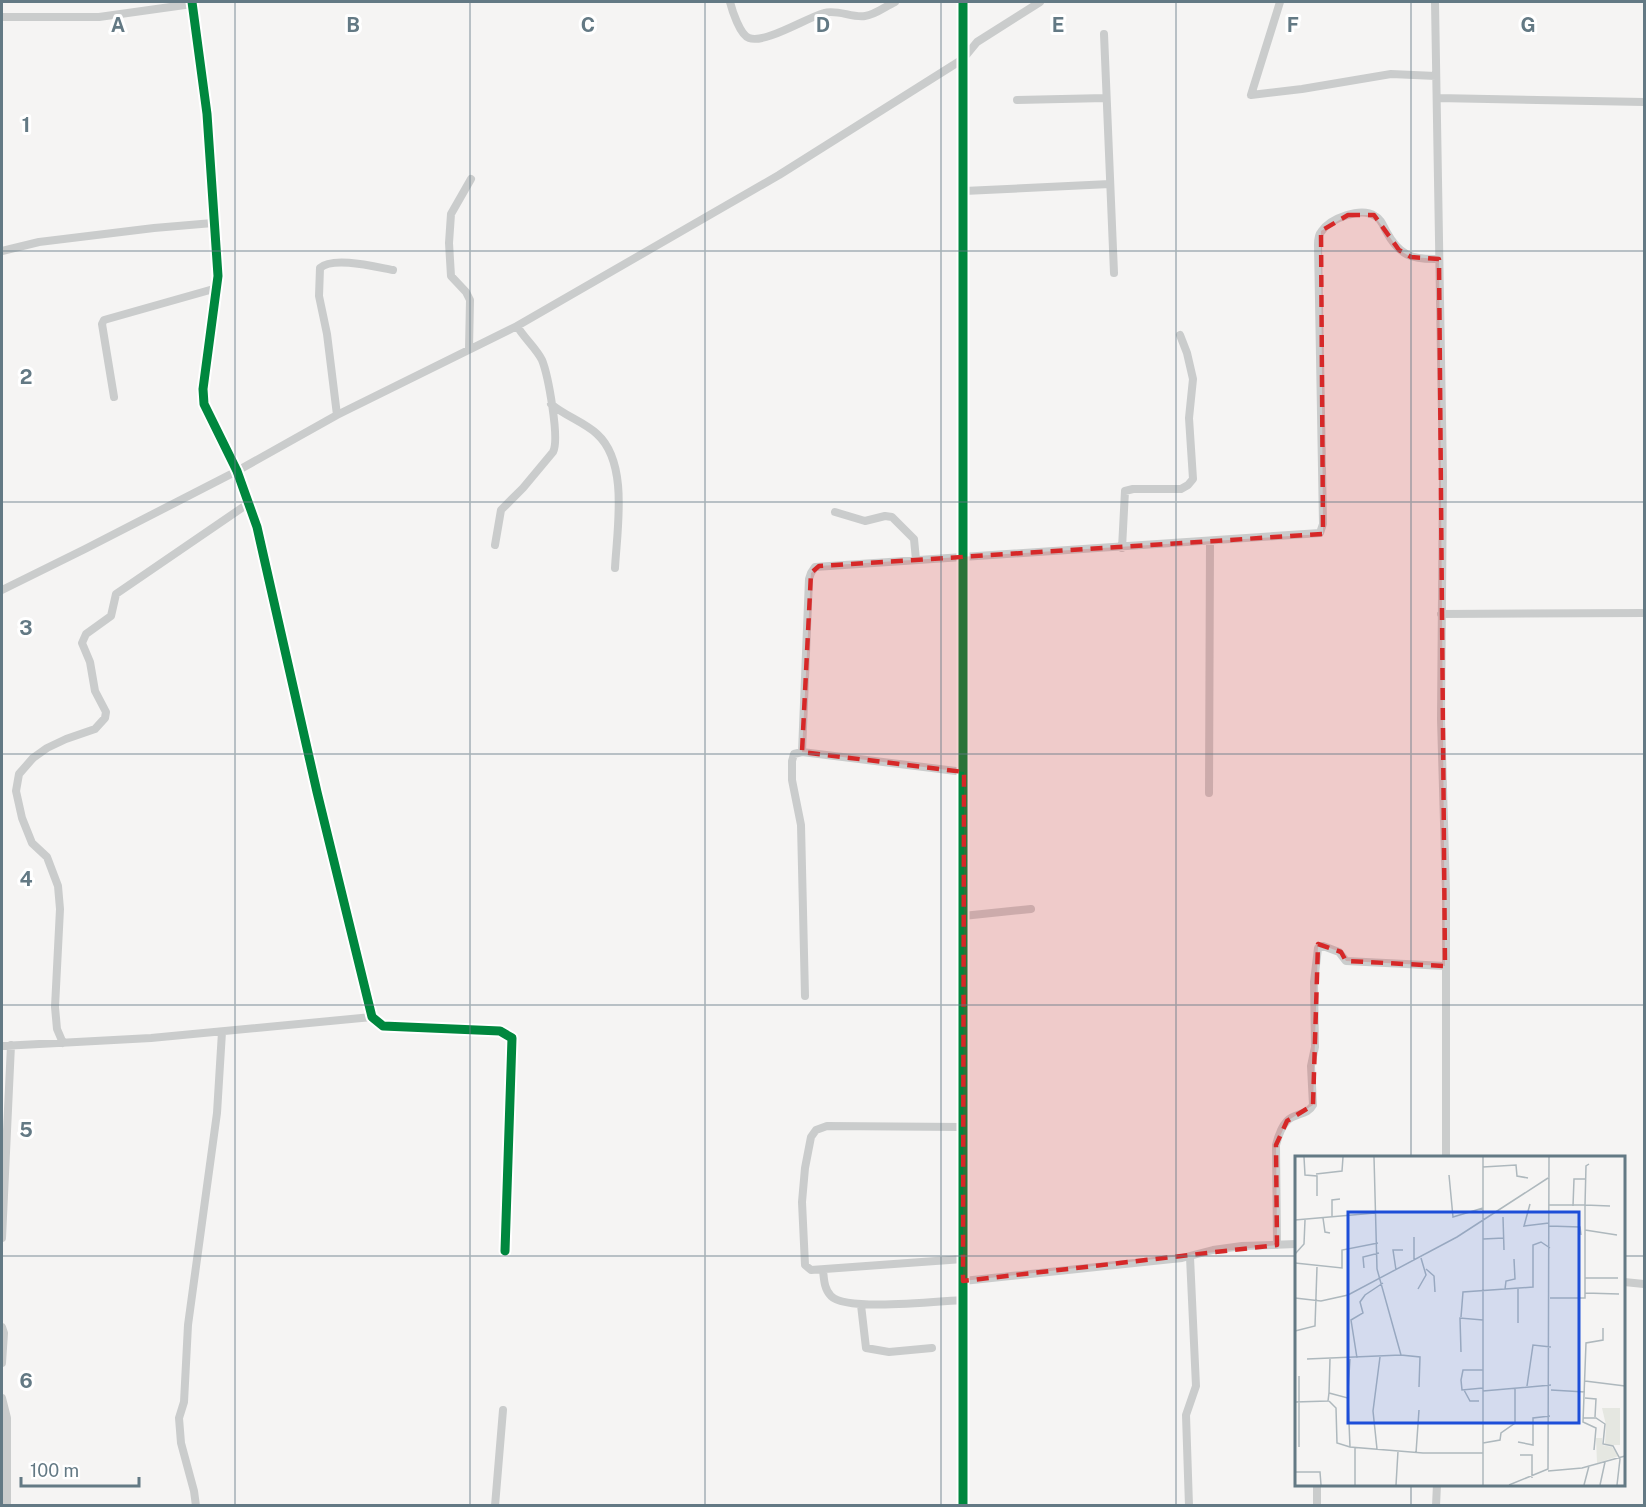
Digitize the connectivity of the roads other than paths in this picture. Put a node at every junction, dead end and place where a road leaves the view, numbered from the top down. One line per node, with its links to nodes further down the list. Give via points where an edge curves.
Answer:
1 (730, 2): 2 (street, via 742,31 751,39 773,35 827,12 871,15)
2 (894, 2)
3 (963, 2): 10 (street)
4 (1040, 2): 10 (street, via 977,42)
5 (1280, 2): 11 (street, via 1251,95 1391,74)
6 (1435, 2): 11 (street)
7 (192, 3): 8 (street, via 99,17); 19 (street, via 207,114)
8 (2, 17)
9 (1104, 34): 12 (street)
10 (963, 59): 18 (street); 25 (street, via 779,175)
11 (1436, 76): 13 (street)
12 (1106, 98): 14 (street); 17 (street)
13 (1437, 98): 15 (street); 21 (street)
14 (1017, 100)
15 (1644, 102)
16 (471, 179): 27 (street, via 451,214 449,243 451,276 470,300)
17 (1110, 184): 18 (street); 23 (street)
18 (964, 191): 37 (street)
19 (213, 223): 20 (street, via 39,242); 24 (street)
20 (2, 251)
21 (1439, 259): 34 (street, via 1411,257 1399,250 1374,215 1348,215 1321,231 1318,264 1322,531); 42 (street)
22 (393, 270): 30 (street, via 340,262 326,263 320,268 319,296)
23 (1113, 273)
24 (217, 288): 28 (street, via 102,321); 31 (street, via 203,396)
25 (517, 326): 27 (street); 29 (street, via 543,362)
26 (1180, 335): 36 (street, via 1193,379 1189,418 1193,479 1181,489 1125,491)
27 (469, 349): 30 (street)
28 (114, 397)
29 (551, 404): 35 (street, via 555,449 501,510); 39 (street, via 599,435 614,458 619,480)
30 (337, 415): 31 (street)
31 (237, 471): 32 (street); 40 (street)
32 (249, 503): 50 (street); 52 (street, via 116,594 111,616 86,634 82,643 105,718 95,729 46,748 19,774 16,791 22,818 32,843 47,857 58,886 55,1007)
33 (835, 512): 38 (street, via 865,521 892,517 914,539)
34 (1210, 542): 36 (street); 45 (street)
35 (495, 545)
36 (1122, 548): 37 (street)
37 (963, 557): 38 (street); 44 (street)
38 (916, 560): 43 (street, via 819,566 811,573)
39 (615, 568)
40 (2, 590)
41 (1644, 613): 42 (street)
42 (1441, 614): 48 (street)
43 (802, 752): 44 (street); 49 (street, via 792,756 792,771 801,825)
44 (964, 772): 47 (street)
45 (1209, 793)
46 (1031, 909): 47 (street)
47 (963, 916): 55 (street)
48 (1446, 966): 56 (street); 59 (street, via 1346,961 1339,952 1318,948 1314,982 1316,1047 1311,1066 1313,1105 1287,1121 1276,1145)
49 (806, 996)
50 (372, 1017): 51 (street); 60 (street, via 383,1026 500,1030 512,1038)
51 (222, 1032): 52 (street); 77 (street, via 217,1113 188,1325 186,1387 179,1418)
52 (63, 1043): 54 (street)
53 (2, 1046): 54 (street)
54 (11, 1046): 57 (street)
55 (962, 1127): 62 (street); 63 (street, via 827,1126 813,1134 804,1175 803,1248 806,1267)
56 (1446, 1156)
57 (2, 1238)
58 (1295, 1244): 59 (street)
59 (1277, 1245): 61 (street, via 1242,1246)
60 (505, 1251)
61 (1190, 1257): 64 (street); 80 (street, via 1196,1386 1186,1415)
62 (963, 1259): 63 (street); 64 (street)
63 (823, 1269): 68 (street, via 831,1297)
64 (963, 1281): 67 (street)
65 (1625, 1282): 66 (street)
66 (1644, 1284)
67 (963, 1300): 68 (street); 79 (street)
68 (861, 1305): 70 (street, via 866,1348 889,1352)
69 (2, 1327): 71 (street)
70 (932, 1348)
71 (2, 1363)
72 (2, 1398): 76 (street, via 7,1427)
73 (503, 1410): 78 (street)
74 (1317, 1486): 81 (street)
75 (1437, 1486): 82 (street)
76 (7, 1506)
77 (196, 1506)
78 (495, 1506)
79 (963, 1506)
80 (1189, 1506)
81 (1317, 1506)
82 (1436, 1506)

